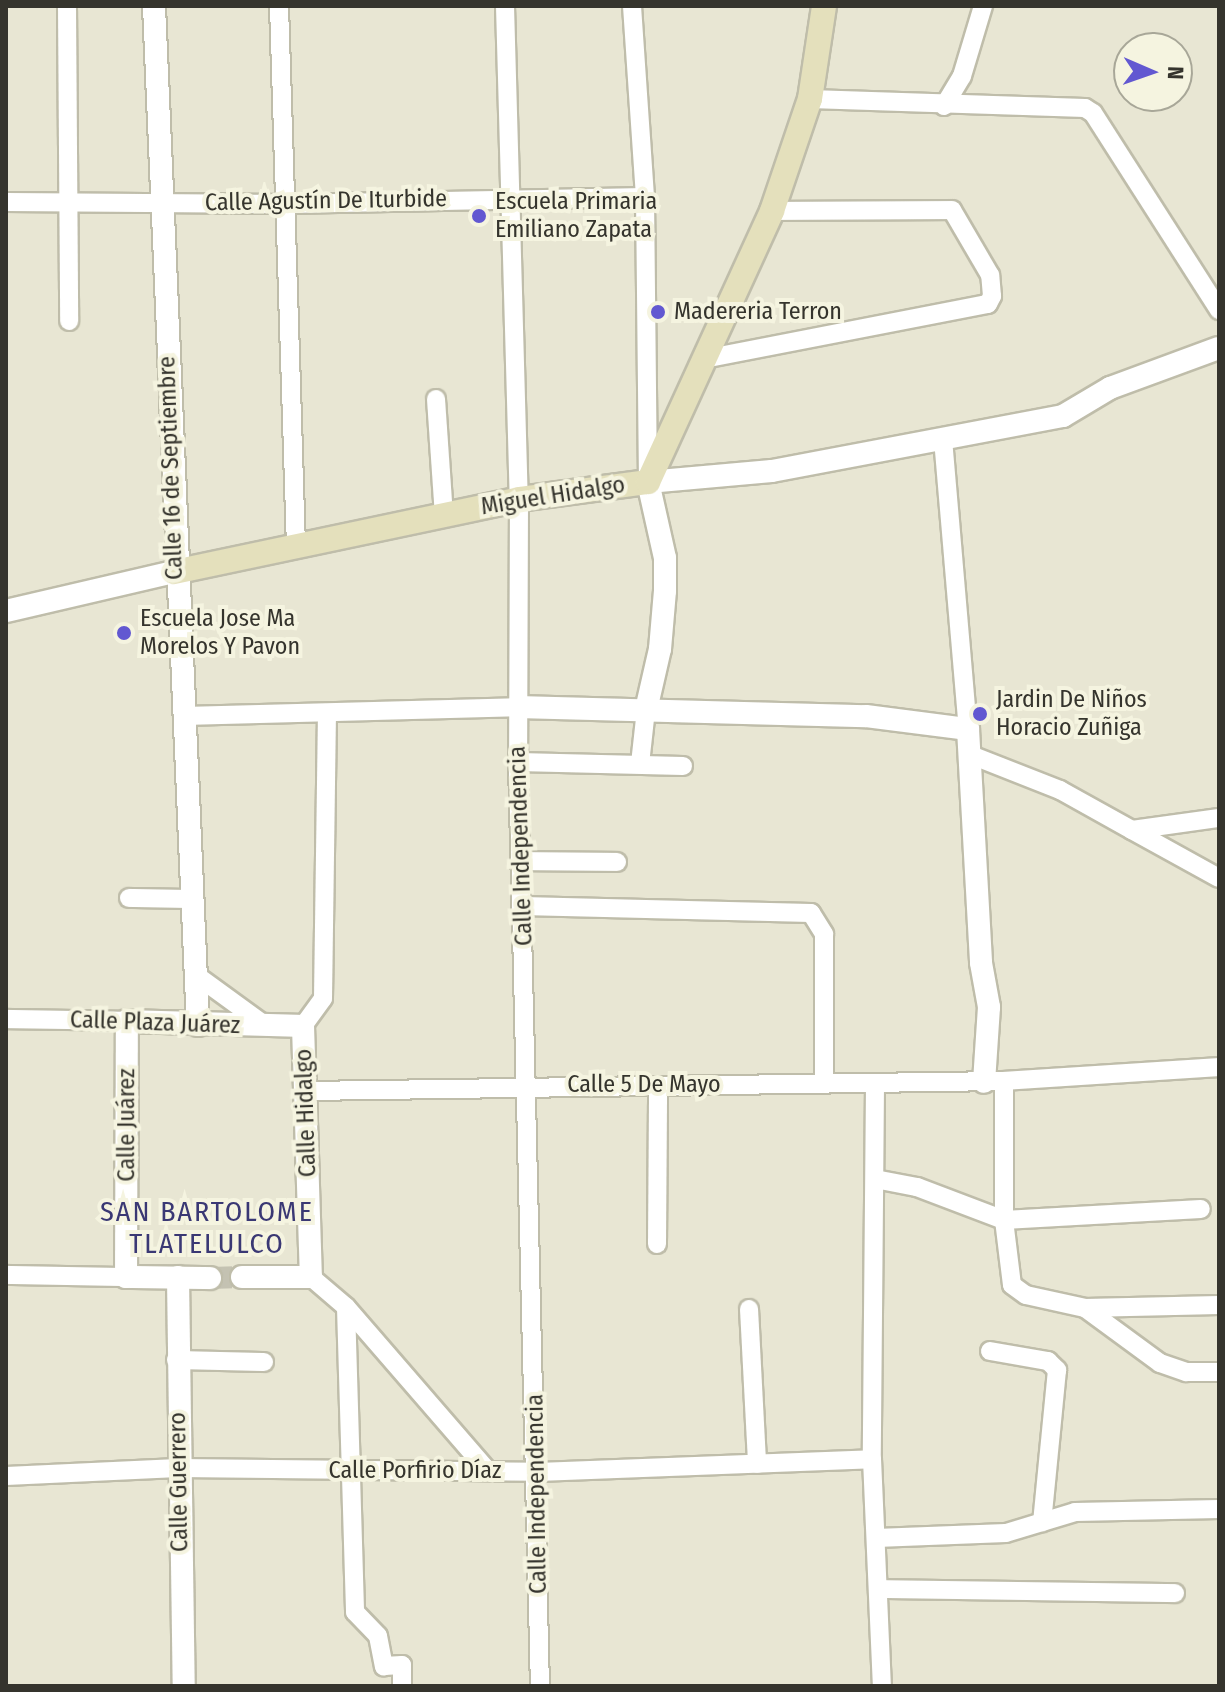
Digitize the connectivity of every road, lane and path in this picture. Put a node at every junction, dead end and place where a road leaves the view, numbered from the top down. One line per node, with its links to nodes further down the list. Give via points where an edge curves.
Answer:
1 (67, 6): 13 (street)
2 (154, 6): 15 (street, Calle 16 de Septiembre)
3 (279, 6): 14 (street)
4 (505, 6): 10 (street, Calle Independencia)
5 (632, 6): 11 (street)
6 (824, 6): 8 (main road, Miguel Hidalgo)
7 (983, 6): 9 (street, via 962,76)
8 (810, 99): 9 (street); 16 (main road, Miguel Hidalgo)
9 (944, 106): 17 (street, via 1073,106 1093,113)
10 (511, 197): 11 (street, Calle Agustín De Iturbide); 14 (street, Calle Agustín De Iturbide); 24 (street, Calle Independencia)
11 (645, 197): 23 (street)
12 (6, 202): 13 (street, Calle Agustín De Iturbide)
13 (70, 204): 15 (street, Calle Agustín De Iturbide); 18 (street)
14 (286, 204): 15 (street, Calle Agustín De Iturbide); 26 (street)
15 (161, 205): 27 (street, Calle 16 de Septiembre)
16 (772, 211): 20 (main road, Miguel Hidalgo); 20 (street, via 952,210 990,275 988,304)
17 (1219, 310)
18 (69, 321)
19 (1219, 348): 22 (street, via 1110,388 1063,416)
20 (709, 358): 23 (main road, Miguel Hidalgo)
21 (436, 399): 25 (street)
22 (943, 439): 23 (street, via 772,471); 33 (street)
23 (648, 482): 24 (main road, Miguel Hidalgo); 30 (street, via 665,558 665,591)
24 (519, 499): 25 (main road, Miguel Hidalgo); 29 (street, Calle Independencia)
25 (444, 515): 26 (main road, Miguel Hidalgo)
26 (296, 547): 27 (main road, Miguel Hidalgo)
27 (174, 572): 28 (street, Miguel Hidalgo); 32 (street, Calle 16 de Septiembre)
28 (6, 611)
29 (517, 707): 30 (street); 31 (street); 35 (street, Calle Independencia)
30 (646, 710): 33 (street, via 866,716); 36 (street)
31 (327, 713): 32 (street); 51 (street, Calle Hidalgo, via 322,1004)
32 (183, 716): 44 (street, Calle 16 de Septiembre)
33 (968, 729): 34 (street)
34 (971, 755): 39 (street, via 1050,785); 53 (street, via 981,963)
35 (518, 762): 36 (street); 40 (street, Calle Independencia)
36 (640, 764): 37 (street)
37 (683, 766)
38 (1219, 818): 39 (street)
39 (1132, 830): 42 (street)
40 (520, 861): 41 (street); 45 (street, Calle Independencia)
41 (617, 862)
42 (1219, 878)
43 (129, 898): 44 (street)
44 (194, 899): 46 (street, Calle 16 de Septiembre)
45 (522, 906): 54 (street, via 800,910 817,918 824,934); 55 (street, Calle Independencia)
46 (200, 978): 49 (street, Calle 16 de Septiembre); 50 (street)
47 (6, 1019): 48 (street, Calle Plaza Juárez)
48 (127, 1021): 49 (street, Calle Plaza Juárez); 64 (street, Calle Juárez)
49 (198, 1025): 50 (street, Calle Plaza Juárez)
50 (266, 1026): 51 (street, Calle Plaza Juárez)
51 (303, 1026): 58 (street, Calle Hidalgo)
52 (1219, 1067): 53 (street, Calle 5 De Mayo)
53 (994, 1081): 56 (street, Calle 5 De Mayo); 61 (street)
54 (824, 1084): 56 (street, Calle 5 De Mayo); 57 (street, Calle 5 De Mayo)
55 (527, 1085): 57 (street, Calle 5 De Mayo); 58 (street, Calle 5 De Mayo); 82 (street, Calle Independencia)
56 (875, 1085): 59 (street)
57 (658, 1086): 62 (street)
58 (305, 1091): 67 (street, Calle Hidalgo)
59 (875, 1179): 61 (street, via 917,1187); 77 (street)
60 (1201, 1209): 61 (street)
61 (1004, 1220): 71 (street, via 1010,1281 1026,1295)
62 (657, 1244)
63 (6, 1275): 64 (street)
64 (126, 1277): 65 (street)
65 (178, 1277): 68 (street); 74 (street, Calle Guerrero)
66 (242, 1277): 67 (street)
67 (311, 1277): 70 (street)
68 (210, 1278)
69 (1219, 1305): 71 (street)
70 (346, 1307): 80 (street); 81 (street)
71 (1085, 1308): 76 (street, via 1160,1363 1186,1372)
72 (749, 1309): 78 (street)
73 (990, 1351): 85 (street, via 1048,1361 1057,1370)
74 (176, 1360): 75 (street); 79 (street, Calle Guerrero)
75 (264, 1362)
76 (1219, 1372)
77 (872, 1459): 78 (street, Calle Porfirio Díaz); 86 (street)
78 (757, 1464): 82 (street, Calle Porfirio Díaz)
79 (178, 1468): 80 (street, Calle Porfirio Díaz); 83 (street, Calle Porfirio Díaz); 89 (street, Calle Guerrero)
80 (349, 1471): 81 (street, Calle Porfirio Díaz); 90 (street, via 355,1612 378,1636 384,1666 402,1665)
81 (488, 1471): 82 (street, Calle Porfirio Díaz)
82 (538, 1472): 91 (street, Calle Independencia)
83 (6, 1476)
84 (1219, 1509): 85 (street, via 1075,1512)
85 (1042, 1522): 86 (street, via 993,1534)
86 (876, 1538): 87 (street)
87 (878, 1589): 88 (street); 92 (street)
88 (1175, 1593)
89 (184, 1686)
90 (402, 1686)
91 (540, 1686)
92 (882, 1686)

